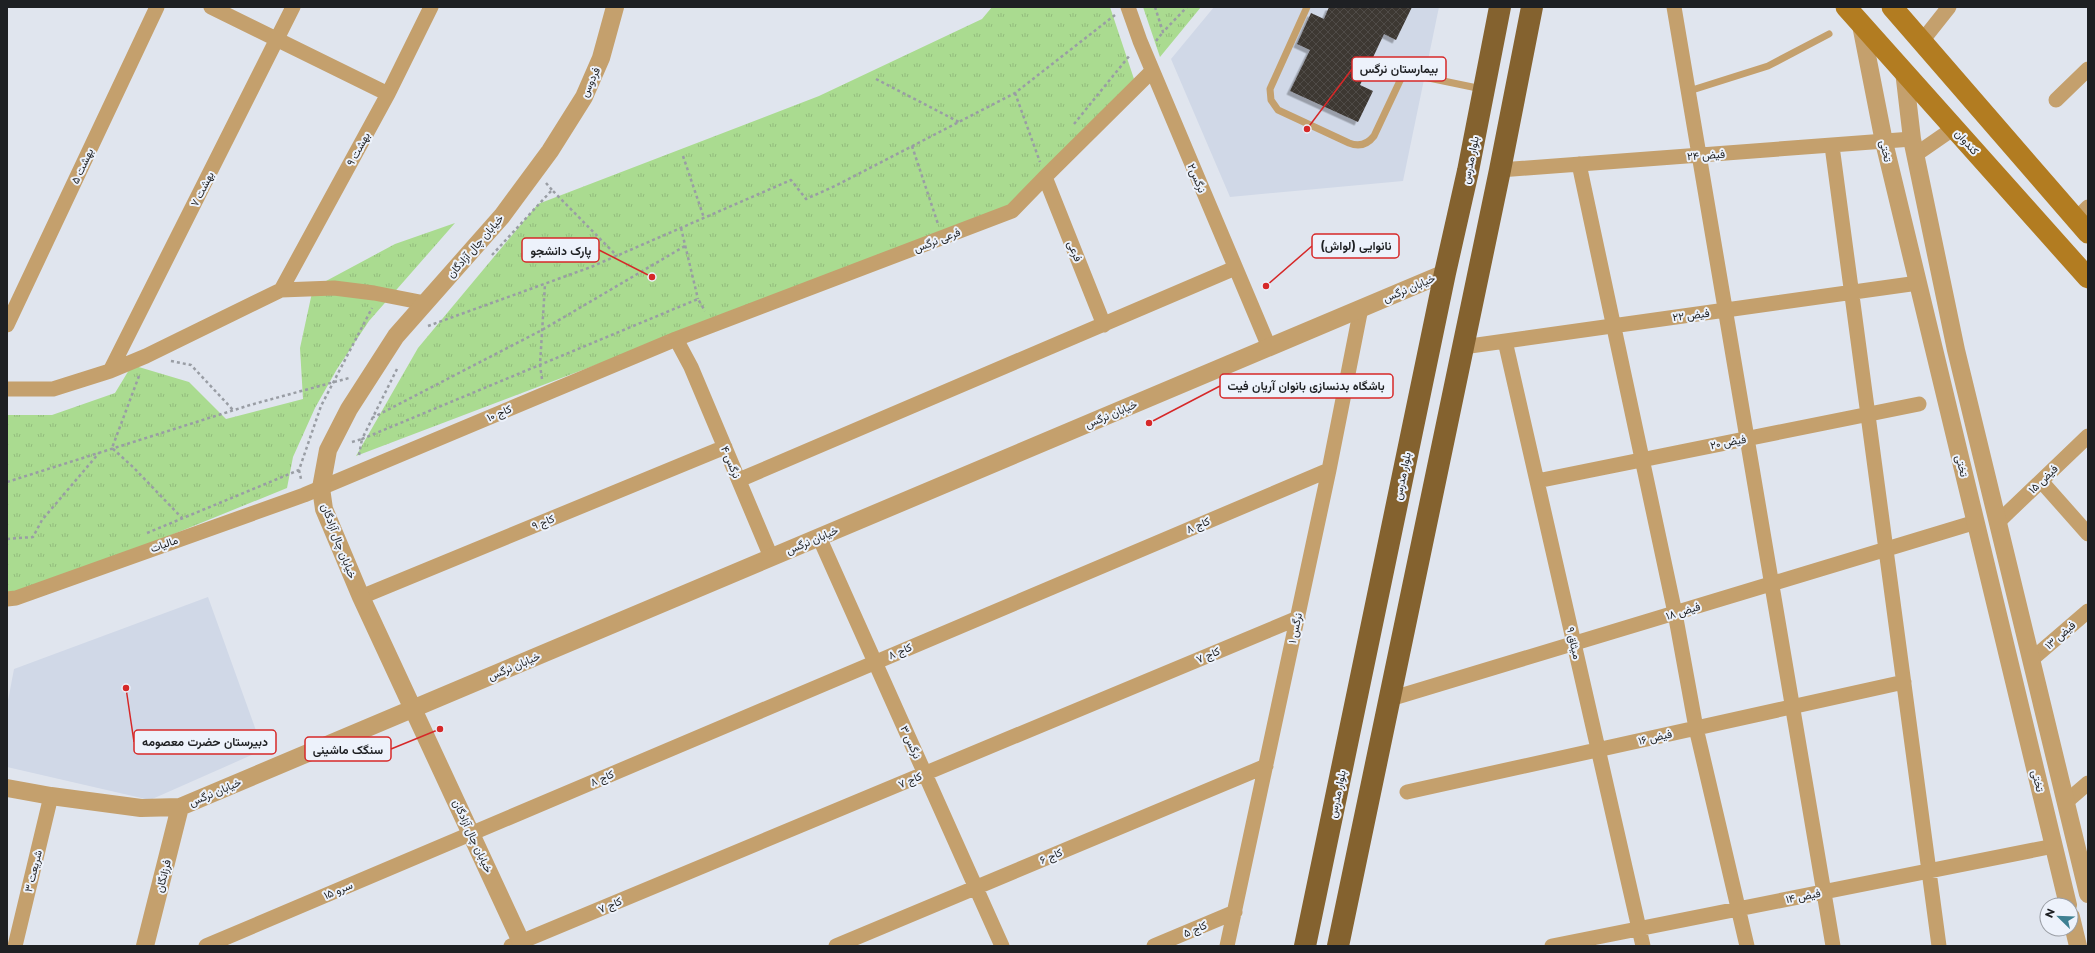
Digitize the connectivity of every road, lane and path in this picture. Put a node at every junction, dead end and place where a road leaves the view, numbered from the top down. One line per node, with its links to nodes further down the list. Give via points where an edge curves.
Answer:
1 (157, 7): 65 (street, بهشت ۵)
2 (211, 7): 18 (street)
3 (293, 7): 18 (street, بهشت ۷)
4 (431, 7): 28 (street, بهشت ۹)
5 (615, 7): 37 (street, فردوس, via 601,58 584,97)
6 (1155, 7): 7 (path, via 1163,32)
7 (1187, 7)
8 (1307, 7): 25 (lane, via 1270,88 1271,100 1278,110 1348,143 1360,146 1374,136 1406,68 1424,77)
9 (1500, 7): 25 (highway, بلوار مدرس)
10 (1532, 7): 42 (highway)
11 (1674, 7): 26 (street)
12 (1846, 7): 16 (main road, کندوان)
13 (1892, 7): 19 (main road)
14 (1949, 7): 19 (street)
15 (1124, 10): 22 (street, نرگس۲); 27 (path)
16 (1861, 25): 23 (main road, کندوان); 33 (street, تختی)
17 (1829, 34): 26 (lane, via 1768,66)
18 (278, 40): 28 (street); 76 (street, بهشت ۷)
19 (1922, 41): 45 (main road)
20 (1133, 52): 32 (path)
21 (2088, 69): 29 (street)
22 (1152, 71): 43 (street, فرعی نرگس); 51 (street, نرگس۲)
23 (1904, 71): 31 (main road, کندوان); 36 (street, تختی)
24 (876, 79): 30 (path)
25 (1484, 90): 52 (highway, بلوار مدرس)
26 (1689, 91): 39 (street)
27 (1015, 93): 30 (path); 40 (path, via 1041,165)
28 (388, 94): 56 (street, بهشت ۹)
29 (2056, 100)
30 (960, 122): 34 (path)
31 (1954, 128): 36 (street); 53 (main road, کندوان)
32 (1070, 130)
33 (1884, 142): 35 (street, فیض ۲۴); 36 (street, فیض ۲۴); 54 (street, تختی)
34 (912, 146): 44 (path, via 806,199 791,180); 47 (path)
35 (1832, 146): 39 (street, فیض ۲۴); 57 (street)
36 (1914, 147): 102 (street, تختی, via 1956,350)
37 (550, 151): 59 (street, خیابان چال آزادگان, via 502,216)
38 (683, 156): 44 (path)
39 (1699, 156): 41 (street, فیض ۲۴); 62 (street)
40 (1046, 159)
41 (1579, 164): 42 (street, فیض ۲۴); 67 (street)
42 (1500, 170): 72 (highway)
43 (1045, 176): 47 (street, فرعی نرگس, via 1012,211); 66 (street, فرعی)
44 (704, 218): 46 (path)
45 (2084, 220)
46 (681, 228): 48 (path); 49 (path)
47 (944, 237): 69 (street, فرعی نرگس)
48 (685, 246): 58 (path); 68 (path)
49 (617, 256): 50 (path, via 552,190); 55 (path)
50 (489, 258)
51 (1235, 268): 66 (street); 71 (street, نرگس۲)
52 (1445, 273): 61 (street, خیابان نرگس); 153 (highway, بلوار مدرس)
53 (2088, 277)
54 (1918, 283): 57 (street, فیض ۲۲); 101 (street, تختی)
55 (545, 284): 64 (path, via 426,327); 68 (path)
56 (281, 290): 59 (street, via 334,288); 73 (street)
57 (1851, 293): 62 (street, فیض ۲۲); 83 (street)
58 (698, 299): 63 (path); 75 (path)
59 (425, 303): 77 (street, خیابان چال آزادگان, via 396,336)
60 (365, 307): 78 (path, via 372,308)
61 (1360, 308): 71 (street, خیابان نرگس); 93 (street, نرگس ۱)
62 (1726, 310): 67 (street, فیض ۲۲); 86 (street)
63 (707, 316)
64 (432, 321)
65 (7, 325)
66 (1104, 325): 95 (street)
67 (1613, 325): 70 (street, فیض ۲۲); 92 (street)
68 (542, 330): 75 (path); 84 (path)
69 (676, 338): 80 (street, کاج ۱۰); 88 (street, نرگس ۴)
70 (1505, 341): 72 (street, فیض ۲۲); 96 (street, میثاق ۹)
71 (1269, 347): 106 (street, خیابان نرگس)
72 (1463, 347): 122 (highway)
73 (146, 356): 76 (street); 82 (path, via 191,365); 89 (path)
74 (400, 363): 84 (path)
75 (540, 365): 80 (path); 87 (path)
76 (110, 371): 79 (street, via 53,389)
77 (372, 374): 78 (path); 90 (street, خیابان چال آزادگان, via 349,409)
78 (334, 381): 82 (path); 100 (path, via 321,406 300,470)
79 (7, 389)
80 (544, 394): 94 (street, کاج ۱۰)
81 (1919, 404): 83 (street, فیض ۲۰)
82 (234, 411): 89 (path)
83 (1868, 413): 86 (street, فیض ۲۰); 108 (street)
84 (371, 418): 87 (path)
85 (2088, 436): 97 (street, فیض ۱۵)
86 (1747, 438): 92 (street, فیض ۲۰); 110 (street)
87 (362, 439): 90 (path); 94 (path)
88 (725, 447): 95 (street, نرگس ۴); 112 (street, کاج ۹)
89 (112, 448): 91 (path); 100 (path)
90 (328, 450): 99 (street, خیابان چال آزادگان)
91 (100, 452): 98 (path); 107 (path, via 42,520 33,537)
92 (1642, 459): 96 (street, فیض ۲۰); 116 (street)
93 (1329, 470): 117 (street, نرگس ۱); 120 (street, کاج ۸)
94 (356, 474): 99 (street, کاج ۱۰)
95 (738, 480): 109 (street, نرگس ۴)
96 (1537, 481): 118 (street, میثاق ۹)
97 (2041, 481): 102 (street, فیض ۱۵); 103 (street)
98 (7, 482)
99 (321, 488): 104 (street, مالیات); 112 (street, خیابان چال آزادگان, via 324,508)
100 (183, 518): 104 (path); 105 (path)
101 (1976, 522): 108 (street, فیض ۱۸); 113 (street, تختی)
102 (1998, 522): 111 (street, تختی)
103 (2088, 534)
104 (190, 535): 114 (street, مالیات, via 16,598)
105 (140, 536)
106 (819, 537): 109 (street, خیابان نرگس); 120 (street, نرگس ۳)
107 (7, 539)
108 (1886, 549): 110 (street, فیض ۱۸); 121 (street)
109 (771, 557): 124 (street, خیابان نرگس)
110 (1772, 583): 116 (street, فیض ۱۸); 123 (street)
111 (2015, 593): 113 (street); 119 (street, تختی)
112 (361, 597): 124 (street, خیابان چال آزادگان)
113 (1994, 598): 136 (street, تختی)
114 (7, 599)
115 (2088, 611): 119 (street, فیض ۱۳)
116 (1675, 613): 118 (street, فیض ۱۸); 125 (street)
117 (1298, 618): 127 (street, نرگس ۱); 128 (street, کاج ۷)
118 (1574, 643): 122 (street, فیض ۱۸); 126 (street, میثاق ۹)
119 (2031, 660): 133 (street, تختی)
120 (875, 662): 128 (street, نرگس ۳); 135 (street, کاج ۸)
121 (1904, 682): 123 (street, فیض ۱۶); 137 (street)
122 (1390, 698): 154 (highway)
123 (1792, 707): 125 (street, فیض ۱۶); 139 (street)
124 (414, 708): 134 (street, خیابان نرگس); 135 (street, خیابان چال آزادگان)
125 (1696, 728): 126 (street, فیض ۱۶); 142 (street)
126 (1598, 749): 131 (street, فیض ۱۶); 144 (street, میثاق ۹)
127 (1266, 766): 138 (street, کاج ۶); 143 (street, نرگس ۱)
128 (925, 774): 138 (street, نرگس ۳); 145 (street, کاج ۷)
129 (2088, 783): 133 (street)
130 (7, 788): 132 (street)
131 (1407, 792)
132 (51, 796): 134 (street, via 141,808); 146 (street, شریعت ۳)
133 (2066, 802): 140 (street, تختی)
134 (180, 807): 147 (street, فرزانگان)
135 (471, 833): 145 (street, خیابان چال آزادگان); 148 (street, سرو ۱۵)
136 (2054, 846): 137 (street, فیض ۱۴); 141 (street, تختی)
137 (1929, 871): 139 (street, فیض ۱۴); 159 (street)
138 (976, 887): 149 (street, کاج ۶); 150 (street, نرگس ۳)
139 (1824, 892): 142 (street, فیض ۱۴); 158 (street)
140 (2088, 894)
141 (2066, 897)
142 (1739, 909): 144 (street, فیض ۱۴); 157 (street)
143 (1235, 912): 151 (street, کاج ۵); 152 (street, نرگس ۱)
144 (1639, 929): 155 (street, فیض ۱۴); 156 (street, میثاق ۹)
145 (518, 945)
146 (15, 946)
147 (145, 946)
148 (206, 946)
149 (836, 946)
150 (1002, 946)
151 (1154, 946)
152 (1227, 946)
153 (1305, 946)
154 (1338, 946)
155 (1552, 946)
156 (1643, 946)
157 (1747, 946)
158 (1833, 946)
159 (1939, 946)

